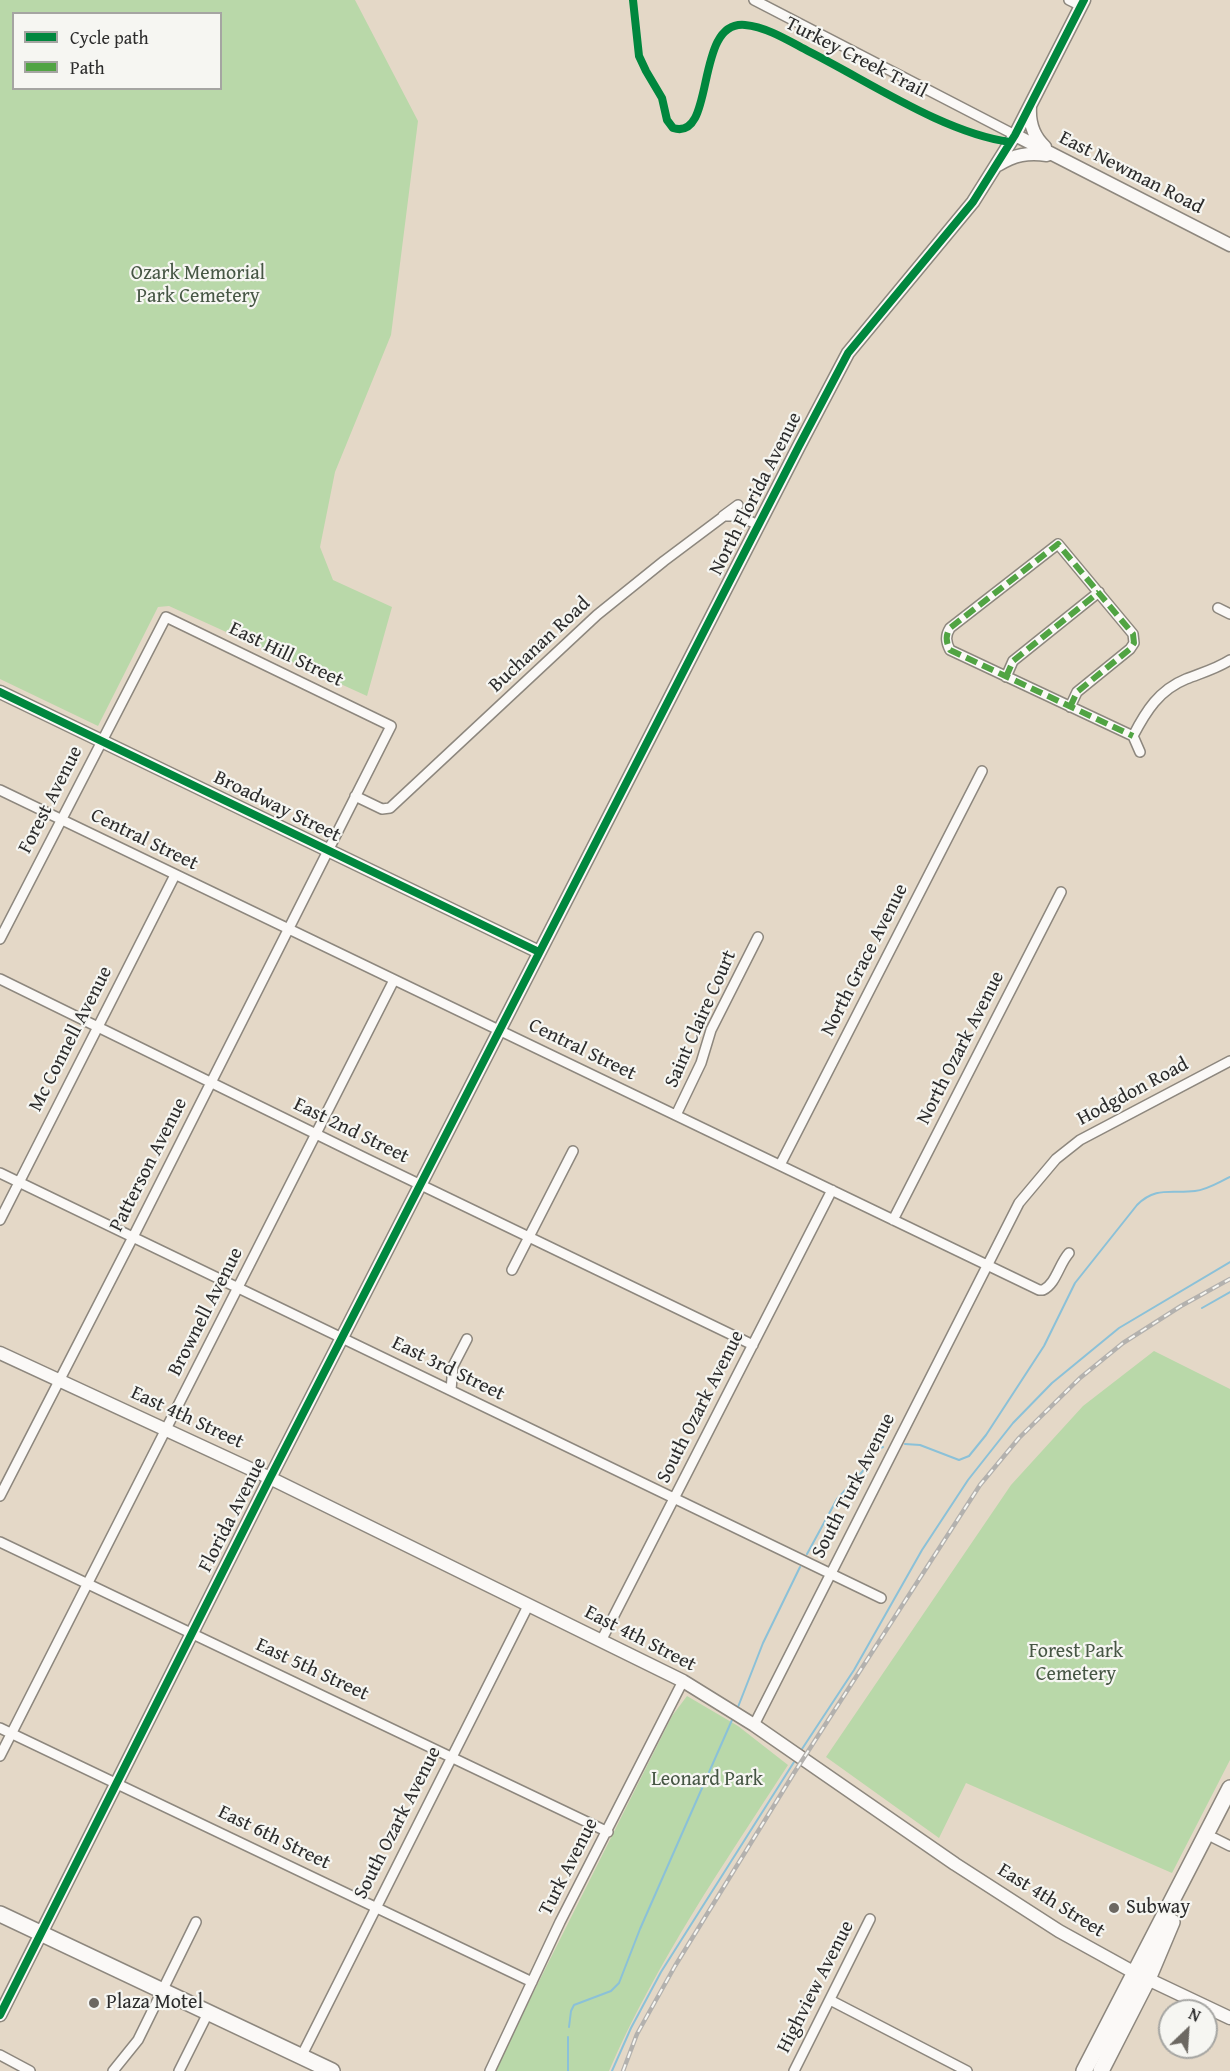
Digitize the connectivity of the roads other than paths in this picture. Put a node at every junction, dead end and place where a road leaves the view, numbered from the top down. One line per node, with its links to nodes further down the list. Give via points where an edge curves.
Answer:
1 (754, 0): 5 (street)
2 (1069, 0): 3 (street)
3 (1083, 3): 4 (street, North Florida Avenue)
4 (1031, 104): 5 (street, North Florida Avenue); 6 (street, via 1035,136)
5 (1015, 135): 6 (street, East Newman Road); 7 (street, North Florida Avenue)
6 (1061, 159): 7 (street, via 1025,154); 8 (street, East Newman Road)
7 (995, 167): 11 (street, North Florida Avenue, via 973,202 849,353)
8 (1230, 245)
9 (738, 505): 10 (street)
10 (721, 518): 11 (street, via 735,515); 26 (street, Buchanan Road, via 597,615 390,808 382,809)
11 (758, 525): 34 (street, North Florida Avenue)
12 (1099, 592): 17 (street, via 1013,661); 17 (street, via 1058,544 950,628 946,637 950,650); 19 (street, via 1133,634 1134,643 1077,692)
13 (1218, 608): 14 (street)
14 (1230, 614)
15 (166, 617): 20 (street, East Hill Street); 22 (street, Forest Avenue)
16 (1230, 660): 21 (street, via 1163,692)
17 (1006, 676): 19 (street)
18 (0, 692): 22 (street, Broadway Street)
19 (1070, 707): 21 (street)
20 (391, 726): 26 (street, Patterson Avenue)
21 (1133, 736): 23 (street)
22 (102, 741): 27 (street, Forest Avenue); 28 (street, Broadway Street)
23 (1140, 752)
24 (982, 771): 44 (street, North Grace Avenue)
25 (0, 790): 27 (street, Central Street)
26 (355, 796): 28 (street, Patterson Avenue)
27 (61, 819): 29 (street, Central Street); 33 (street, Forest Avenue)
28 (327, 849): 31 (street, Patterson Avenue); 34 (street, Broadway Street)
29 (175, 875): 31 (street, Central Street); 37 (street, Mc Connell Avenue)
30 (1061, 892): 50 (street, North Ozark Avenue)
31 (289, 929): 36 (street, Central Street); 40 (street, Patterson Avenue)
32 (758, 937): 41 (street, Saint Claire Court, via 711,1030 701,1063)
33 (0, 939)
34 (539, 952): 38 (street, North Florida Avenue)
35 (0, 979): 37 (street, East 2nd Street)
36 (394, 980): 38 (street, Central Street); 42 (street, Brownell Avenue)
37 (97, 1027): 40 (street, East 2nd Street); 46 (street, Mc Connell Avenue)
38 (500, 1030): 41 (street, Central Street); 47 (street, Florida Avenue)
39 (1230, 1061): 54 (street, Hodgdon Road, via 1080,1140 1056,1159 1019,1203)
40 (211, 1082): 42 (street, East 2nd Street); 51 (street, Patterson Avenue)
41 (676, 1115): 44 (street, Central Street)
42 (316, 1134): 47 (street, East 2nd Street); 56 (street, Brownell Avenue)
43 (573, 1151): 52 (street)
44 (780, 1165): 48 (street, Central Street)
45 (0, 1173): 46 (street, East 3rd Street)
46 (19, 1182): 49 (street, Mc Connell Avenue); 51 (street, East 3rd Street)
47 (421, 1185): 52 (street, East 2nd Street); 57 (street, Florida Avenue)
48 (832, 1190): 50 (street, Central Street); 59 (street, South Ozark Avenue)
49 (0, 1220)
50 (893, 1220): 54 (street, Central Street)
51 (133, 1237): 56 (street, East 3rd Street); 61 (street, Patterson Avenue)
52 (529, 1237): 55 (street); 59 (street, East 2nd Street)
53 (1069, 1253): 54 (street, Central Street, via 1052,1284 1043,1290)
54 (987, 1264): 68 (street, South Turk Avenue)
55 (512, 1270)
56 (239, 1288): 57 (street, East 3rd Street); 63 (street, Brownell Avenue)
57 (343, 1338): 62 (street, East 3rd Street); 64 (street, Florida Avenue)
58 (467, 1339): 62 (street, via 452,1370)
59 (753, 1345): 66 (street, South Ozark Avenue)
60 (0, 1353): 61 (street, East 4th Street)
61 (58, 1381): 63 (street, East 4th Street); 65 (street, Patterson Avenue)
62 (451, 1390): 66 (street, East 3rd Street)
63 (166, 1430): 64 (street, East 4th Street); 69 (street, Brownell Avenue)
64 (270, 1478): 71 (street, East 4th Street); 72 (street, Florida Avenue)
65 (0, 1496)
66 (675, 1497): 68 (street, East 3rd Street); 73 (street, South Ozark Avenue)
67 (0, 1542): 69 (street, East 5th Street)
68 (830, 1574): 70 (street, East 3rd Street); 75 (street, South Turk Avenue)
69 (89, 1584): 72 (street, East 5th Street); 77 (street, Brownell Avenue)
70 (881, 1598)
71 (528, 1606): 73 (street, East 4th Street); 79 (street, South Ozark Avenue)
72 (193, 1634): 79 (street, East 5th Street); 80 (street, Florida Avenue)
73 (601, 1641): 74 (street, East 4th Street)
74 (683, 1681): 75 (street, East 4th Street); 83 (street, Turk Avenue)
75 (754, 1725): 91 (street, East 4th Street, via 1049,1925)
76 (0, 1728): 77 (street, East 6th Street)
77 (11, 1734): 78 (street, Brownell Avenue); 80 (street, East 6th Street)
78 (0, 1756)
79 (452, 1757): 83 (street, East 5th Street); 86 (street, South Ozark Avenue)
80 (116, 1783): 86 (street, East 6th Street); 90 (street, Florida Avenue)
81 (1230, 1788): 91 (main road)
82 (1230, 1807): 84 (main road)
83 (608, 1832): 92 (street, Turk Avenue)
84 (1214, 1838): 85 (street); 91 (main road)
85 (1230, 1846)
86 (375, 1907): 92 (street, East 6th Street); 99 (street, South Ozark Avenue)
87 (0, 1914): 90 (main road)
88 (870, 1919): 94 (street, Highview Avenue)
89 (196, 1922): 93 (street)
90 (41, 1934): 93 (main road); 96 (street, Florida Avenue)
91 (1142, 1976): 97 (street, East 4th Street); 107 (main road); 108 (main road)
92 (532, 1982): 104 (street, Turk Avenue)
93 (162, 1991): 95 (main road); 101 (street, via 138,2040)
94 (830, 2000): 105 (street, Highview Avenue); 106 (street)
95 (208, 2013): 99 (main road); 102 (street)
96 (0, 2015)
97 (1230, 2018)
98 (0, 2055): 100 (street)
99 (301, 2057): 103 (main road)
100 (30, 2071)
101 (113, 2071)
102 (179, 2071)
103 (332, 2071)
104 (490, 2071)
105 (794, 2071)
106 (967, 2071)
107 (1084, 2071)
108 (1101, 2071)

